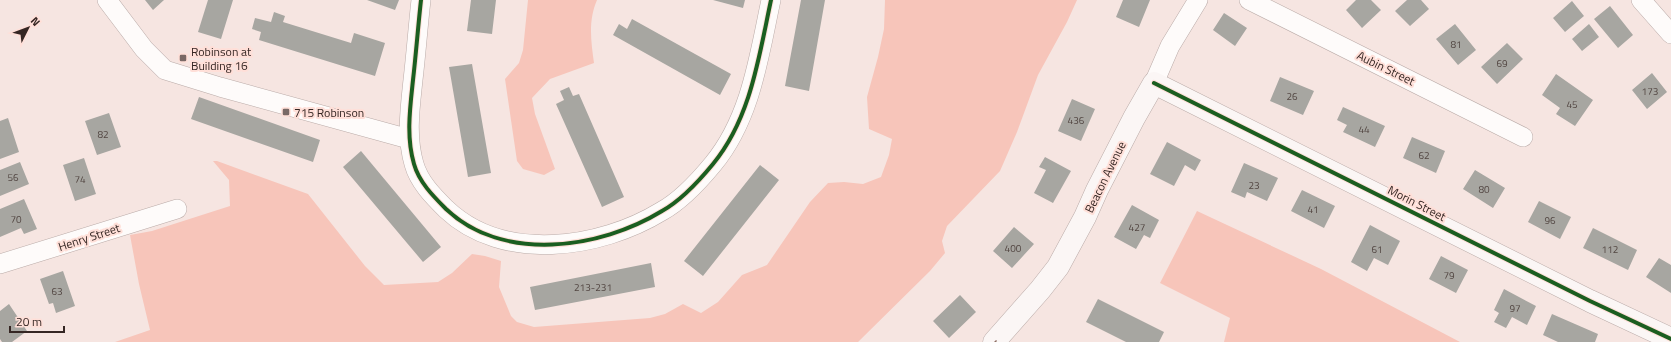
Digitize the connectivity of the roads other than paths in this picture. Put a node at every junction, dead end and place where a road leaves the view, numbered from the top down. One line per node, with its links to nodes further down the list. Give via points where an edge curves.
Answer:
1 (107, 0): 10 (street, via 144,49 165,70)
2 (421, 0): 10 (street)
3 (771, 0): 10 (street, via 752,84 733,134 714,163 679,199 663,211 628,229 573,243 532,244 496,239 454,216 431,194 414,165)
4 (1198, 0): 8 (street, Beacon Avenue, via 1170,46)
5 (1248, 0): 9 (street, Aubin Street)
6 (1641, 0): 7 (street)
7 (1671, 34)
8 (1154, 83): 13 (street, Morin Street); 14 (street, Beacon Avenue, via 1058,267)
9 (1523, 137)
10 (409, 139)
11 (177, 209): 12 (street, Henry Street)
12 (0, 264)
13 (1671, 339)
14 (994, 342)

